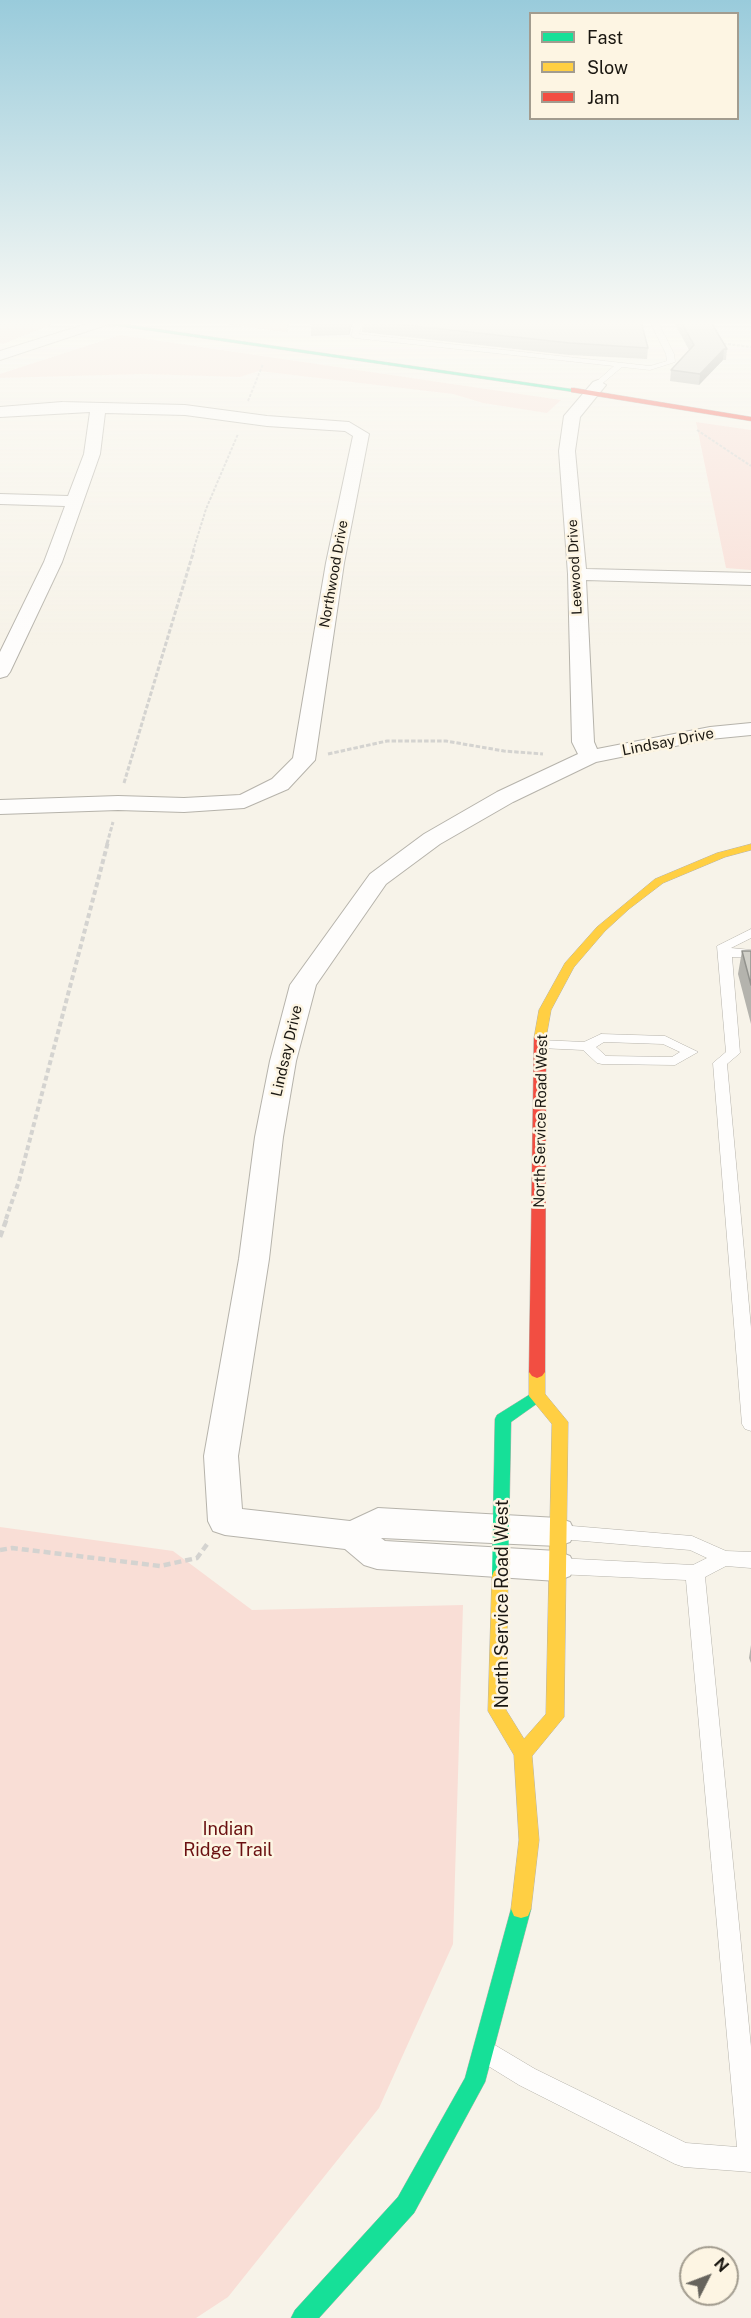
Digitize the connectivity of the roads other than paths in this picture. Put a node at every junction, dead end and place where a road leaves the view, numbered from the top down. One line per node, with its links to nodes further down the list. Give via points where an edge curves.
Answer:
1 (95, 430): 5 (street, via 92,454)
2 (354, 430): 11 (street, Northwood Drive, via 361,434 335,563 304,760 280,784 244,801)
3 (570, 430): 6 (street, Leewood Drive, via 567,451)
4 (0, 499): 5 (street)
5 (75, 501): 8 (street, via 53,562)
6 (577, 574): 7 (street); 10 (street, Leewood Drive, via 583,742)
7 (751, 579)
8 (0, 672)
9 (751, 729): 10 (street, Lindsay Drive, via 710,733)
10 (590, 757): 20 (street, Lindsay Drive, via 505,797 378,879 303,985 268,1137 254,1258 221,1456 225,1521 354,1536 377,1555)
11 (0, 807)
12 (751, 847): 16 (main road, North Service Road West, via 659,881 601,929 555,988 544,1010)
13 (751, 933): 14 (lane, via 724,946)
14 (725, 954): 15 (lane); 19 (lane, via 733,1053 720,1064)
15 (751, 954)
16 (540, 1044): 17 (lane); 18 (main road, North Service Road West)
17 (587, 1046): 17 (lane, via 602,1060 675,1061 691,1052 665,1040 601,1038)
18 (537, 1396): 20 (main road, North Service Road West, via 503,1419); 21 (main road, via 560,1422)
19 (751, 1424)
20 (502, 1545): 21 (street); 25 (main road, North Service Road West, via 497,1711)
21 (558, 1549): 22 (lane, via 692,1543); 24 (lane); 25 (main road, via 555,1717)
22 (724, 1558): 23 (lane); 24 (lane)
23 (751, 1560)
24 (695, 1574): 27 (lane)
25 (523, 1752): 26 (main road, North Service Road West, via 530,1840 522,1905)
26 (483, 2050): 27 (lane, via 527,2077 684,2155); 28 (main road, North Service Road West, via 474,2082 406,2205)
27 (750, 2160)
28 (303, 2318)

